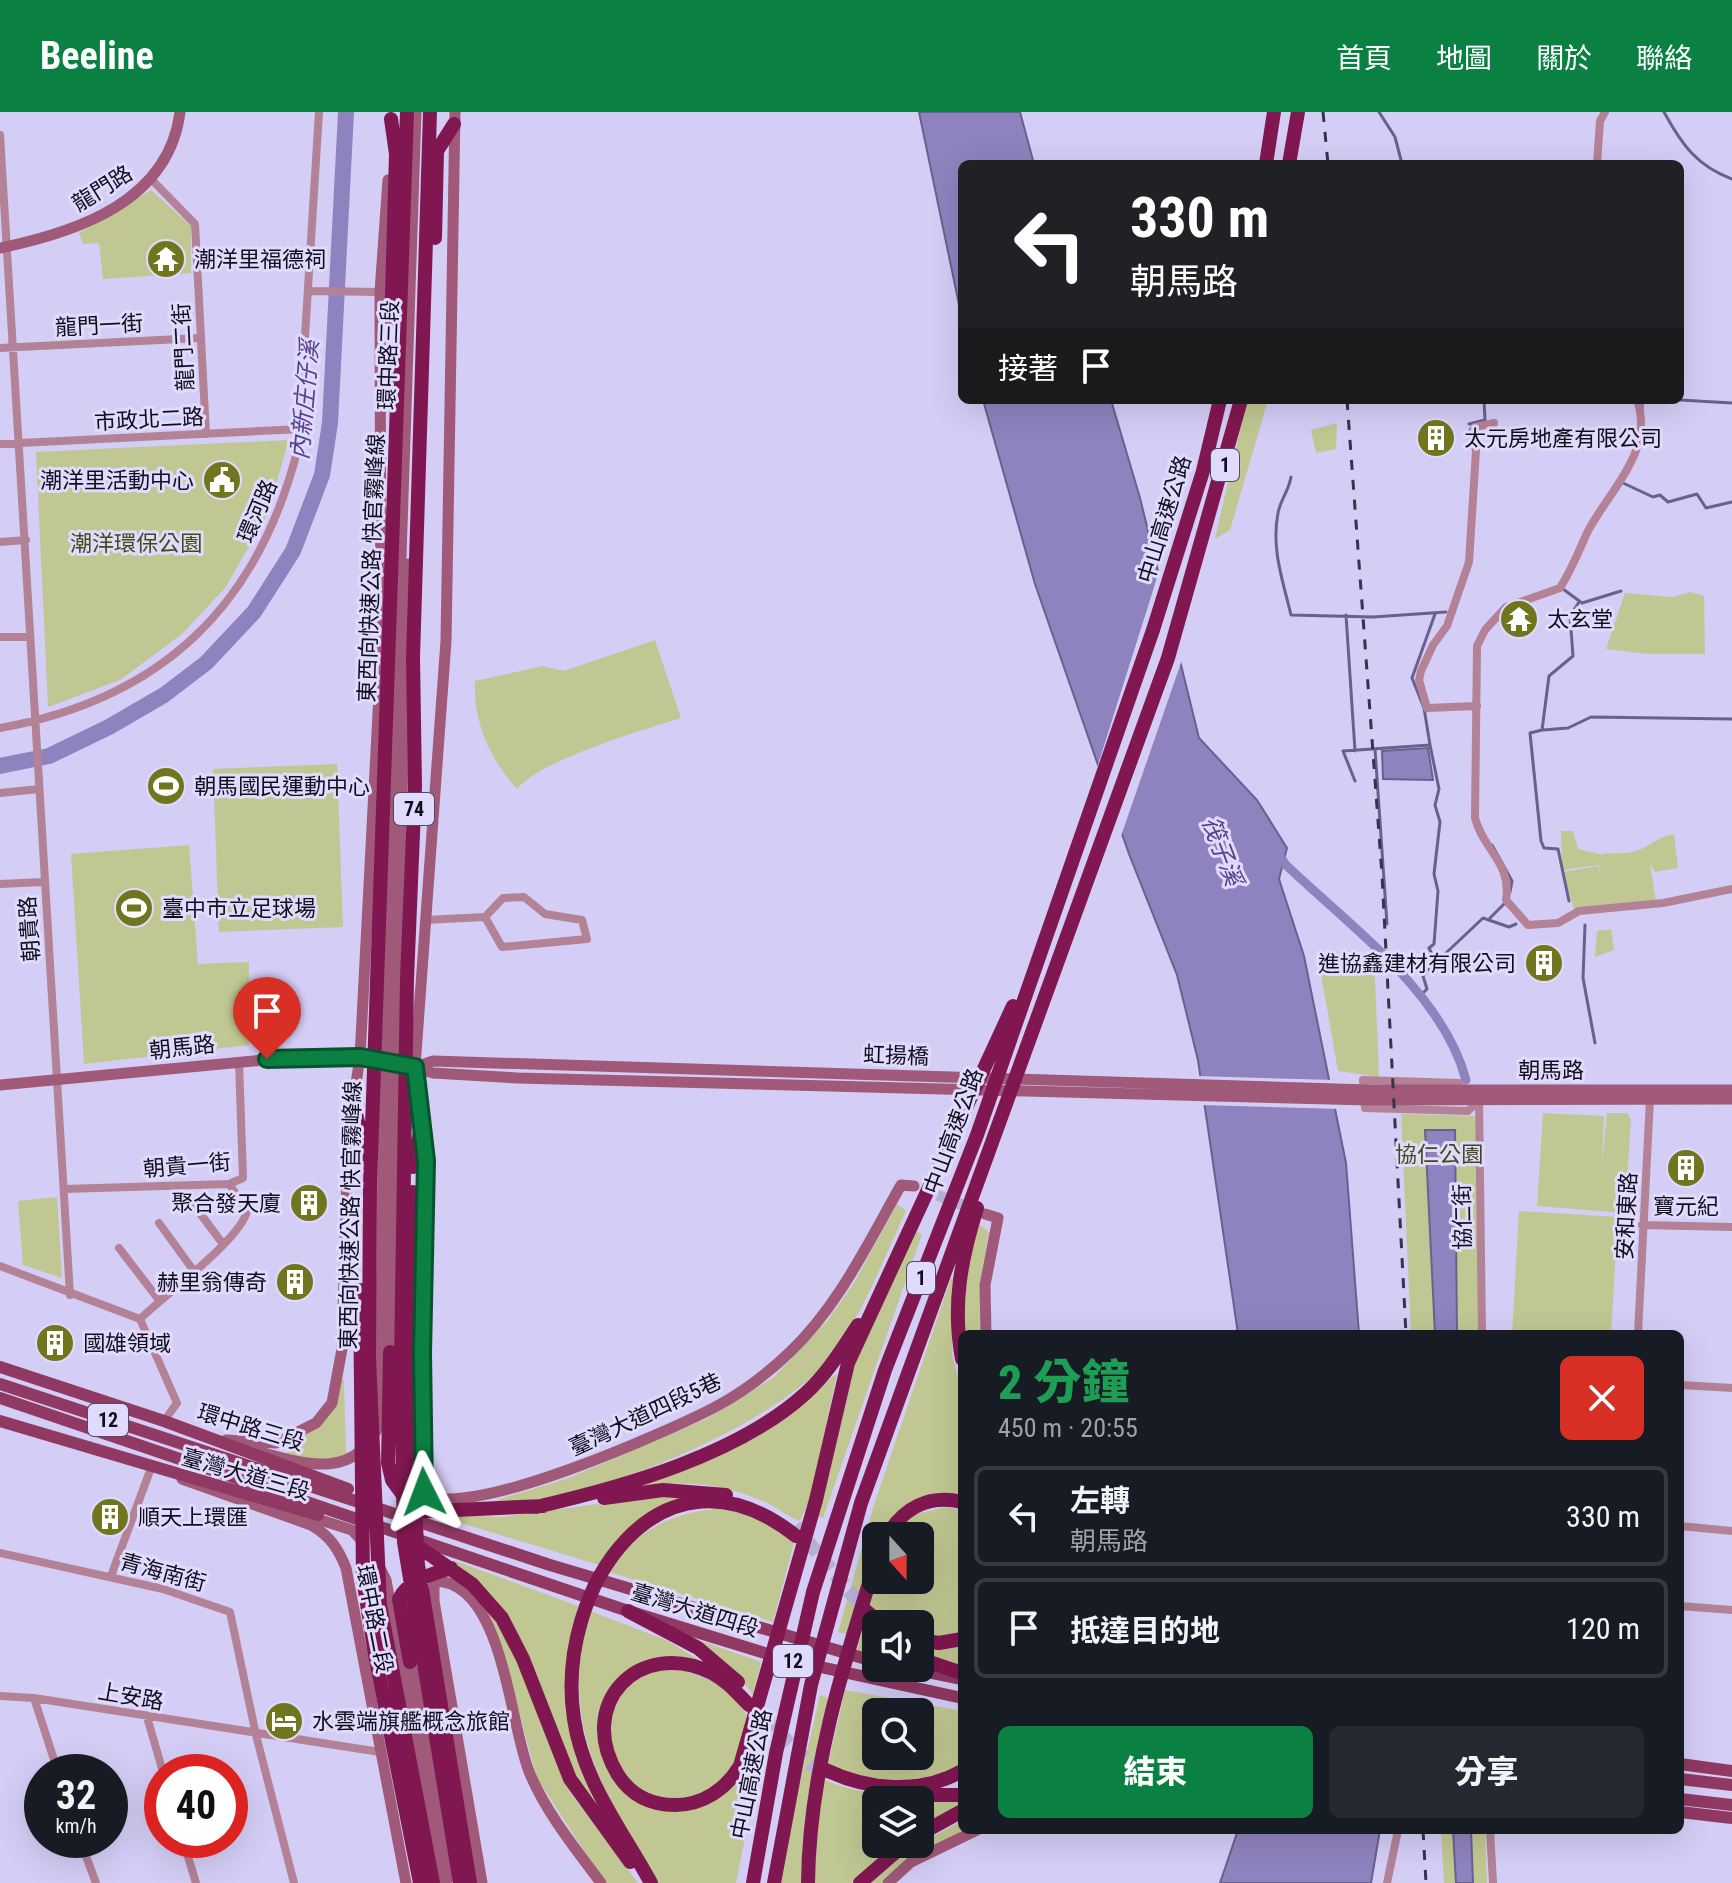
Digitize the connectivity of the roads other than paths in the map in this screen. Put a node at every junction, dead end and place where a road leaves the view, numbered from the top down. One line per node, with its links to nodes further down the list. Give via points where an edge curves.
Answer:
1 (180, 112): 15 (street, 龍門路, via 167,160)
2 (319, 112): 17 (street, 環河路)
3 (407, 112): 36 (highway, 東西向快速公路 快官霧峰線 / 74)
4 (418, 112): 29 (street, 環中路三段); 50 (street, 環中路三段)
5 (430, 112): 37 (highway, 東西向快速公路 快官霧峰線 / 74)
6 (1274, 112): 12 (highway)
7 (1298, 112): 13 (highway)
8 (1605, 112): 14 (street)
9 (391, 116): 18 (street, 環中路三段); 36 (highway, via 396,154 385,580 385,635)
10 (454, 118): 37 (highway, via 437,151 428,482); 47 (street, via 446,641)
11 (0, 135): 16 (street)
12 (1267, 160)
13 (1290, 160)
14 (1597, 160)
15 (152, 180): 16 (street, 龍門路, via 80,227); 19 (street, 龍門二街, via 195,224)
16 (4, 247): 20 (street)
17 (309, 291): 18 (street); 26 (street, 環河路)
18 (380, 292): 28 (street, 環中路三段)
19 (200, 338): 20 (street, 龍門一街); 27 (street, 龍門二街)
20 (14, 347): 21 (street, 龍門一街); 31 (street)
21 (0, 348)
22 (1219, 404): 48 (highway, 中山高速公路 / 1, via 1153,630)
23 (1240, 404): 64 (highway, 中山高速公路 / 1, via 1168,658)
24 (1637, 404): 38 (street, via 1639,443 1633,459 1560,588 1506,607 1485,630 1475,653)
25 (1494, 423): 38 (street, via 1472,431 1476,451 1469,562 1447,626 1419,680 1427,708)
26 (301, 429): 27 (street, 市政北二路); 39 (street, 環河路, via 291,478 266,540 227,605 156,668 120,689)
27 (206, 434): 31 (street, 市政北二路)
28 (381, 436): 29 (street); 49 (street, 環中路三段, via 381,656)
29 (405, 437): 50 (street, 環中路三段)
30 (0, 444): 31 (street, 市政北二路)
31 (21, 444): 32 (street)
32 (26, 540): 33 (street); 35 (street)
33 (0, 542)
34 (0, 637): 35 (street)
35 (30, 637): 39 (street)
36 (391, 650): 102 (highway, 東西向快速公路 快官霧峰線 / 74, via 370,1185)
37 (413, 657): 105 (highway, 東西向快速公路 快官霧峰線 / 74, via 415,786 401,1362)
38 (1477, 706): 45 (street, via 1475,818 1508,878 1506,900 1524,923 1543,926 1579,911 1663,903)
39 (35, 722): 40 (street, 環河路); 41 (street, 朝貴路)
40 (0, 728)
41 (39, 789): 42 (street); 43 (street, 朝貴路)
42 (0, 793)
43 (43, 882): 44 (street); 55 (street, 朝貴路)
44 (0, 884)
45 (1732, 889)
46 (485, 917): 46 (street, via 503,898 524,897 545,914 582,920 587,939 502,947); 47 (street)
47 (425, 920): 53 (street)
48 (1048, 936): 78 (highway); 174 (highway, 中山高速公路 / 1, via 885,1370 805,1624)
49 (360, 1057): 50 (street, 朝馬路); 51 (street, 朝馬路); 63 (street, 環中路三段)
50 (389, 1061): 53 (street, 朝馬路); 87 (street, 環中路三段)
51 (239, 1062): 55 (street, 朝馬路); 66 (street, 朝貴一街, via 245,1158 243,1178)
52 (518, 1064): 53 (street, 朝馬路, via 433,1061); 59 (street, 虹揚橋)
53 (415, 1067): 54 (street, 朝馬路, via 433,1073); 65 (street)
54 (518, 1078): 59 (street, 虹揚橋)
55 (58, 1079): 56 (street, 朝馬路); 68 (street)
56 (0, 1085)
57 (1459, 1090): 58 (street, 朝馬路); 59 (street, 朝馬路); 62 (street, via 1459,1083 1363,1080 1365,1108 1468,1111)
58 (1732, 1090)
59 (1370, 1095): 62 (street, 朝馬路)
60 (1650, 1099): 61 (street, 朝馬路); 62 (street, 朝馬路); 72 (street, 安和東路)
61 (1732, 1099)
62 (1479, 1100): 84 (street, 協仁街)
63 (353, 1103): 86 (street, 環中路三段); 99 (highway, 74, via 362,1137)
64 (1007, 1108): 82 (highway, via 963,1252); 175 (highway, 中山高速公路 / 1, via 861,1503 811,1685)
65 (423, 1117): 88 (street); 101 (highway, 74, via 414,1151 411,1373)
66 (229, 1184): 68 (street, 朝貴一街); 74 (street, via 246,1214)
67 (914, 1186): 88 (street, 臺灣大道四段5巷, via 901,1185 824,1315 788,1354 737,1394 564,1473 480,1496 435,1497 424,1492)
68 (64, 1189): 79 (street)
69 (193, 1204): 74 (street)
70 (985, 1214): 83 (street, via 998,1218 985,1285)
71 (159, 1223): 77 (street)
72 (1642, 1225): 73 (street); 85 (street, 安和東路)
73 (1732, 1227)
74 (223, 1244): 77 (street)
75 (119, 1248): 80 (street)
76 (0, 1266): 79 (street)
77 (194, 1271): 80 (street)
78 (881, 1292): 104 (highway, via 828,1370 790,1407 672,1466); 124 (highway, via 838,1396 825,1464 740,1766 708,1797 681,1805 643,1798 621,1779 603,1726 609,1702 623,1681 652,1665 676,1663 709,1672 750,1701 698,1648)
79 (70, 1295): 81 (street)
80 (159, 1300): 81 (street)
81 (140, 1319): 95 (street, via 177,1403)
82 (958, 1330)
83 (986, 1330)
84 (1482, 1330)
85 (1638, 1330)
86 (342, 1349): 87 (street); 95 (street, 環中路三段, via 332,1403 316,1423 291,1438 242,1443)
87 (385, 1351): 88 (street); 95 (street, 環中路三段, via 375,1436 343,1461 305,1466); 106 (highway, via 392,1480 425,1509)
88 (422, 1353)
89 (0, 1367): 95 (main road, 臺灣大道三段 / 12)
90 (0, 1384): 100 (main road, 臺灣大道三段 / 12)
91 (1684, 1385): 92 (street)
92 (1732, 1388)
93 (0, 1398): 107 (main road, 臺灣大道三段 / 12)
94 (0, 1421): 97 (main road, 臺灣大道三段 / 12)
95 (164, 1421): 96 (main road, 臺灣大道三段 / 12)
96 (267, 1459): 105 (main road, 臺灣大道四段 / 12)
97 (151, 1468): 98 (main road, 臺灣大道三段 / 12); 117 (street, 臺灣大道三段)
98 (169, 1473): 107 (main road, 臺灣大道三段 / 12); 129 (street, via 352,1530 374,1555 386,1580); 131 (street, 環中路二段, via 327,1534 346,1568)
99 (361, 1473): 102 (highway, 74); 122 (highway, 74)
100 (332, 1492): 115 (main road, 臺灣大道四段 / 12)
101 (416, 1495): 105 (highway); 114 (highway, 74)
102 (375, 1498): 118 (highway, 東西向快速公路 快官霧峰線 / 74)
103 (958, 1501): 108 (highway, via 942,1499 912,1508)
104 (536, 1507): 106 (highway); 173 (highway, via 663,1490 702,1491 762,1507 796,1531 735,1505 701,1503 672,1510 621,1544 605,1565 580,1620 571,1678 579,1746 599,1794)
105 (408, 1509): 106 (highway); 111 (highway, 東西向快速公路 快官霧峰線 / 74); 115 (main road, 臺灣大道四段 / 12, via 520,1547)
106 (476, 1510)
107 (332, 1515): 111 (main road, 臺灣大道四段 / 12); 113 (main road, 臺灣大道四段 / 12)
108 (895, 1522)
109 (1684, 1526): 110 (street)
110 (1732, 1531)
111 (410, 1544): 113 (main road, 臺灣大道四段 / 12); 114 (highway, 74); 116 (highway); 170 (highway, 東西向快速公路 快官霧峰線 / 74)
112 (0, 1553): 117 (street, 青海南街)
113 (467, 1555): 124 (main road, 臺灣大道四段 / 12)
114 (418, 1565): 170 (highway, 74)
115 (550, 1565): 128 (main road, 臺灣大道四段 / 12)
116 (451, 1568): 129 (highway, via 427,1576 399,1599); 172 (highway, via 483,1593 502,1618 570,1779)
117 (111, 1576): 139 (street, 青海南街, via 230,1612)
118 (378, 1576): 122 (highway, 74); 167 (highway, 東西向快速公路 快官霧峰線 / 74)
119 (434, 1581): 127 (street); 129 (street, via 417,1603); 171 (street, via 459,1588 486,1618 529,1773)
120 (867, 1594): 144 (highway, via 835,1699)
121 (1684, 1606): 123 (street)
122 (368, 1607): 166 (highway, 74)
123 (1732, 1610)
124 (628, 1611): 136 (main road, 臺灣大道四段 / 12, via 784,1659)
125 (958, 1640): 126 (highway)
126 (934, 1642)
127 (445, 1655): 129 (street); 170 (street)
128 (862, 1658)
129 (405, 1662): 131 (street); 168 (street, 環中路二段); 169 (street, 環中路二段)
130 (934, 1665): 133 (highway)
131 (365, 1670): 140 (street, 環中路二段)
132 (934, 1672): 134 (main road)
133 (958, 1674)
134 (958, 1675)
135 (0, 1696): 137 (street, 上安路)
136 (958, 1697)
137 (34, 1698): 138 (street, 上安路); 141 (street)
138 (147, 1717): 139 (street, 上安路); 142 (street)
139 (256, 1735): 140 (street, 上安路); 164 (street, 青海南街)
140 (380, 1752): 165 (street, 環中路二段)
141 (52, 1754)
142 (158, 1754)
143 (1684, 1765): 145 (main road)
144 (825, 1768): 146 (highway, via 855,1783 887,1787 921,1785); 149 (highway, via 855,1789 892,1796); 176 (highway, via 810,1818)
145 (1732, 1771)
146 (958, 1772)
147 (1684, 1779): 148 (main road)
148 (1732, 1785)
149 (958, 1795)
150 (1684, 1799): 151 (main road)
151 (1732, 1805)
152 (1684, 1812): 154 (main road)
153 (958, 1813): 155 (highway)
154 (1732, 1818)
155 (934, 1826)
156 (969, 1834): 178 (street, via 911,1862)
157 (1397, 1834): 179 (street)
158 (1490, 1834): 180 (street)
159 (87, 1858): 162 (street)
160 (188, 1858): 163 (street)
161 (889, 1858): 177 (highway)
162 (96, 1883)
163 (196, 1883)
164 (294, 1883)
165 (406, 1883)
166 (420, 1883)
167 (433, 1883)
168 (442, 1883)
169 (450, 1883)
170 (470, 1883)
171 (601, 1883)
172 (643, 1883)
173 (651, 1883)
174 (753, 1883)
175 (774, 1883)
176 (808, 1883)
177 (860, 1883)
178 (888, 1883)
179 (1387, 1883)
180 (1493, 1883)

